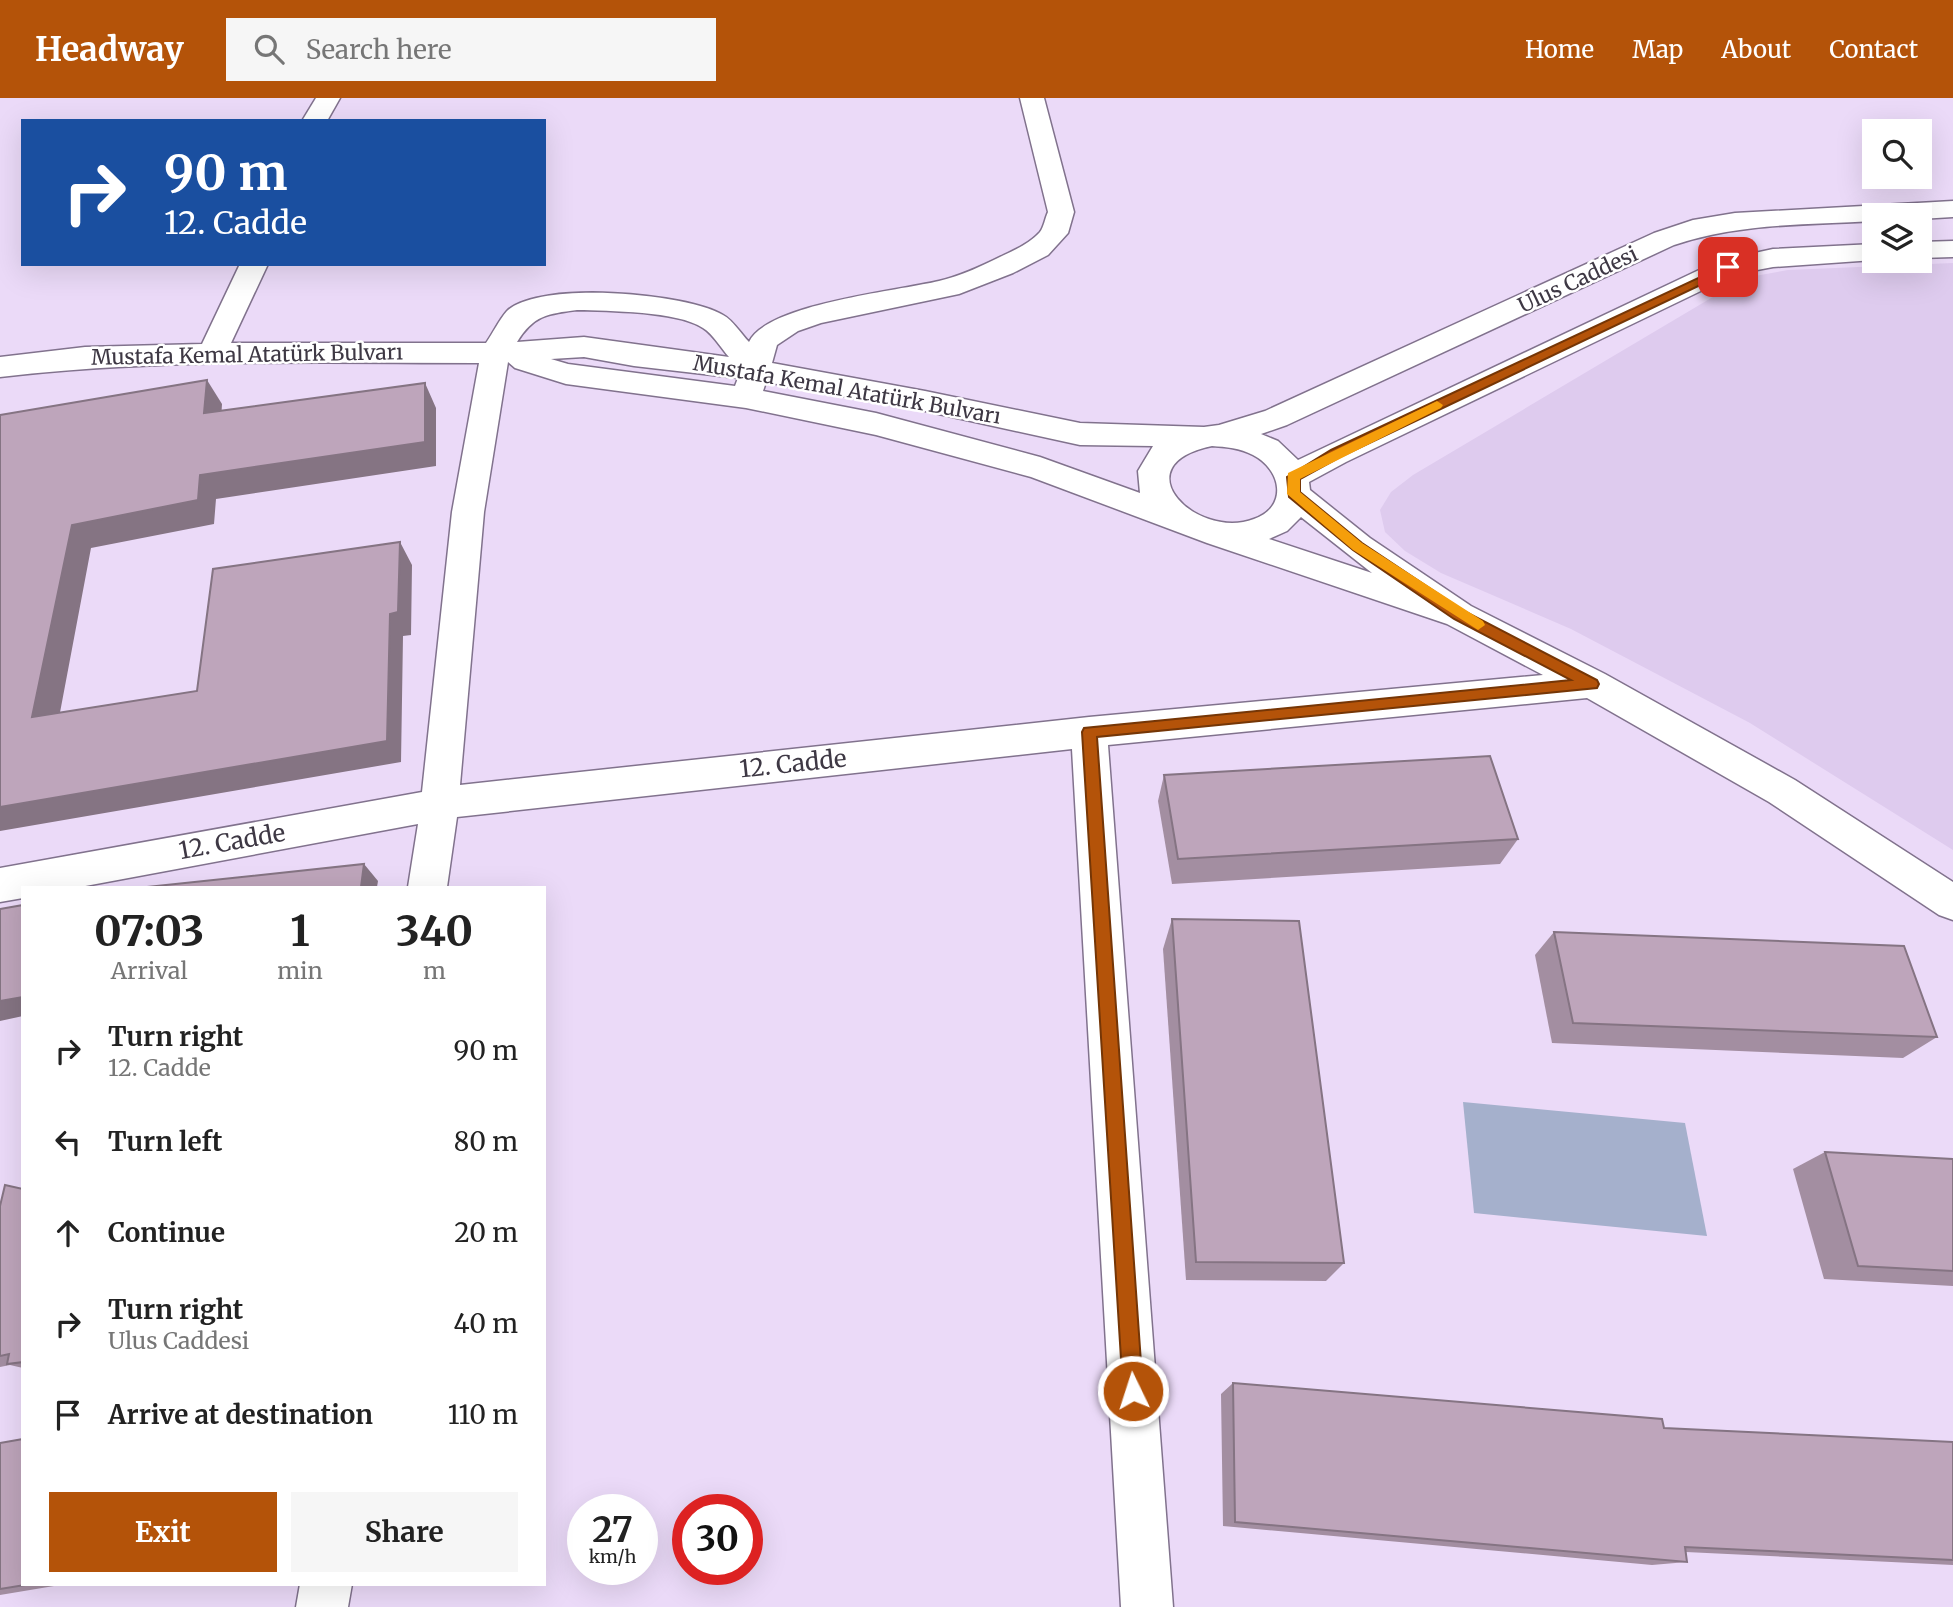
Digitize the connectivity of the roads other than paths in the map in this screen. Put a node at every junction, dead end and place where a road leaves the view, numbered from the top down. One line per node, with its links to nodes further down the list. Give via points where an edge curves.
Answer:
1 (328, 98): 4 (street)
2 (349, 98): 5 (street)
3 (1032, 98): 14 (street, via 1061,212 1054,233 1038,250 949,288 816,314 788,324 764,340)
4 (315, 119)
5 (343, 119)
6 (1953, 209): 15 (street, Ulus Caddesi, via 1735,220 1703,226 1664,239 1276,418)
7 (1953, 249): 8 (street)
8 (1932, 250)
9 (1862, 252): 16 (street, via 1773,258 1728,267 1346,448)
10 (253, 266): 11 (street)
11 (212, 353): 12 (street, Mustafa Kemal Atatürk Bulvarı); 13 (street, Mustafa Kemal Atatürk Bulvarı, via 85,357)
12 (495, 353): 14 (street, Mustafa Kemal Atatürk Bulvarı, via 566,374); 14 (street, via 518,317 543,305 628,303 695,313 715,323); 22 (street, via 468,512)
13 (0, 368)
14 (751, 384): 15 (street, Mustafa Kemal Atatürk Bulvarı, via 925,401 1080,434); 17 (street, Mustafa Kemal Atatürk Bulvarı, via 876,424 1040,468)
15 (1212, 436): 16 (street, via 1249,440 1265,448 1283,461); 17 (street, via 1179,443 1163,454 1154,469 1152,486 1159,503)
16 (1294, 485): 18 (street, via 1289,509 1278,520 1261,530); 19 (street, via 1358,547)
17 (1176, 519): 18 (street)
18 (1219, 535): 19 (street)
19 (1459, 615): 20 (street)
20 (1592, 684): 21 (street, 12. Cadde); 25 (street, via 1782,791)
21 (1089, 732): 22 (street, 12. Cadde); 28 (street)
22 (440, 804): 23 (street, 12. Cadde); 24 (street)
23 (0, 884)
24 (428, 886)
25 (1953, 903)
26 (326, 1586): 27 (street)
27 (322, 1607)
28 (1147, 1607)

